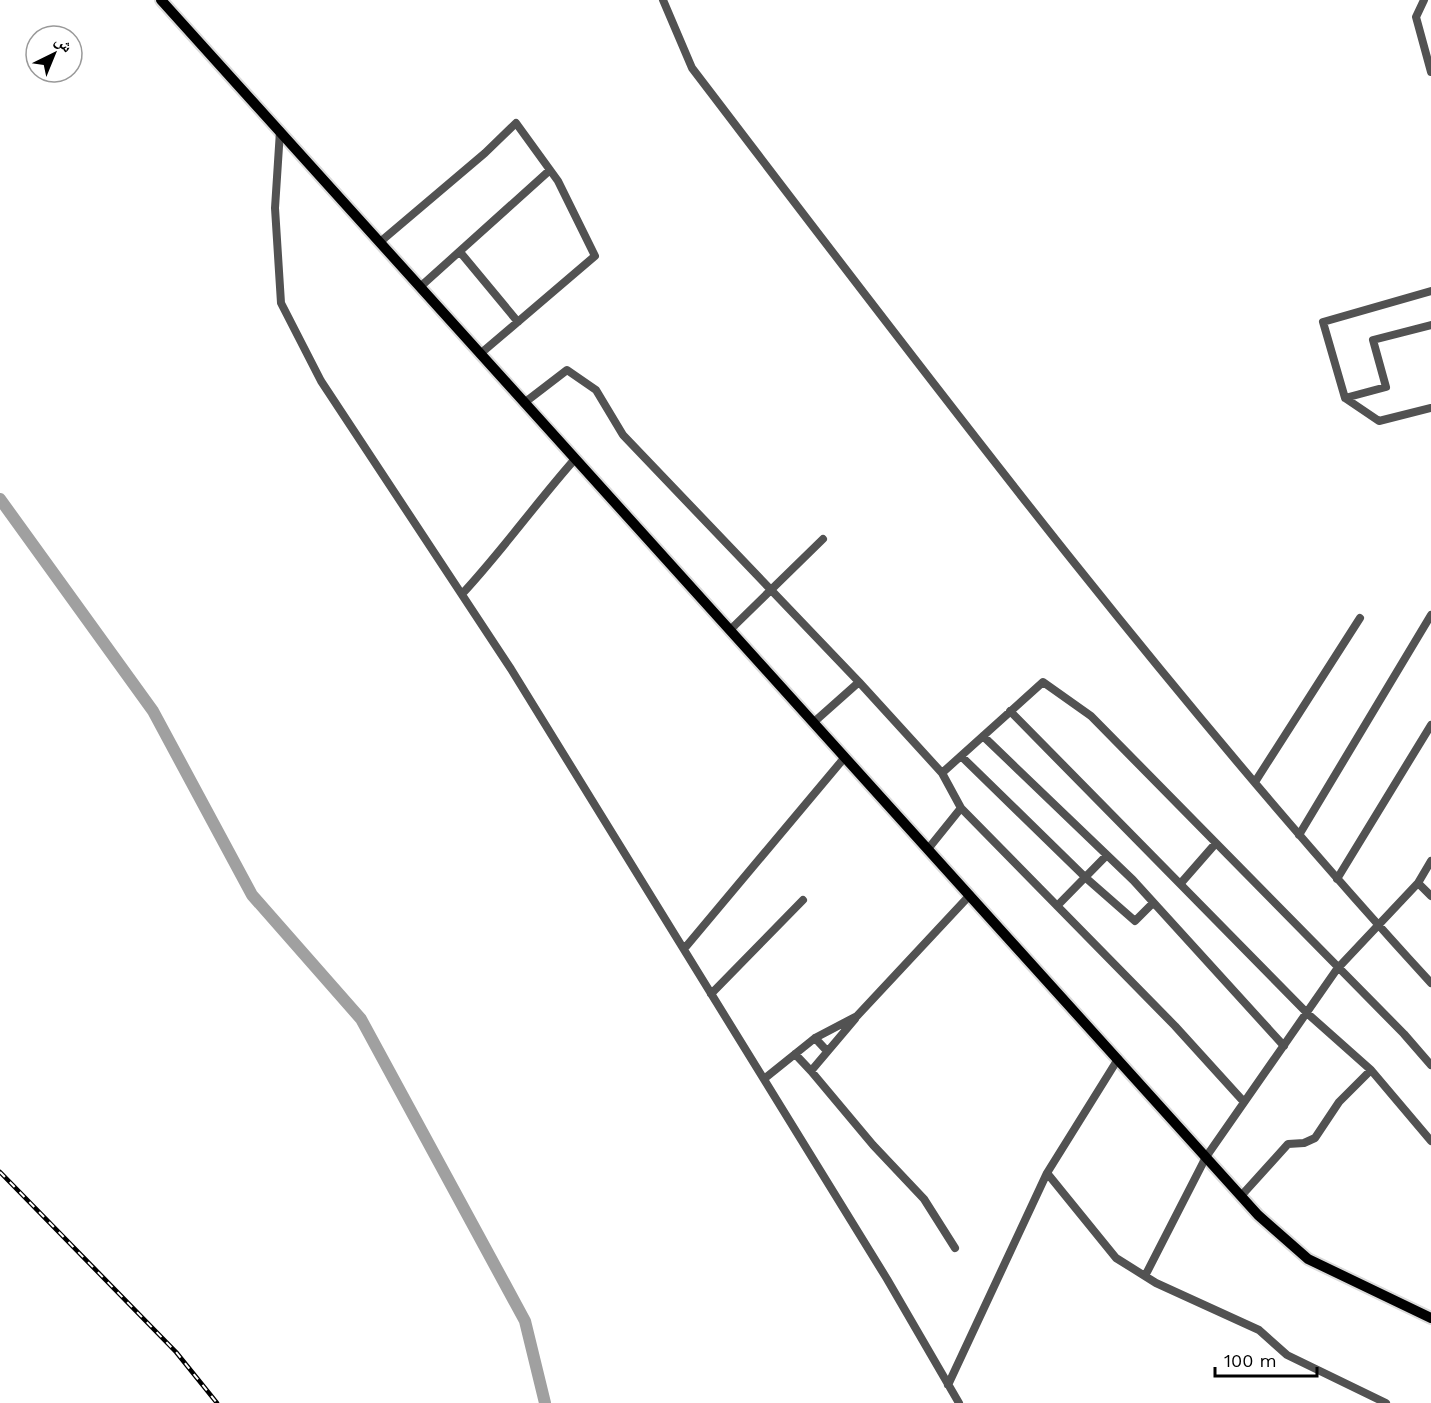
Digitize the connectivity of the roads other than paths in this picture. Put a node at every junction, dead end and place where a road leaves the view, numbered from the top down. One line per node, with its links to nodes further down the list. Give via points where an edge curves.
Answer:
1 (161, 0): 5 (main road)
2 (663, 0): 32 (street, via 692,68 983,446)
3 (1424, 0): 4 (street, via 1416,17)
4 (1431, 72)
5 (280, 131): 7 (main road); 20 (street, via 275,208 281,303 321,381)
6 (550, 170): 7 (street, via 516,123); 8 (street); 11 (street, via 595,256)
7 (380, 242): 9 (main road)
8 (460, 252): 9 (street); 11 (street)
9 (420, 287): 13 (main road)
10 (1431, 291): 14 (street, via 1323,322)
11 (518, 322): 13 (street)
12 (1431, 324): 14 (street, via 1373,340 1386,387)
13 (480, 354): 15 (main road)
14 (1345, 398): 16 (street, via 1379,421)
15 (525, 404): 17 (main road); 19 (street, via 567,369 596,390 623,435)
16 (1431, 408)
17 (575, 459): 20 (street); 23 (main road)
18 (823, 539): 19 (street)
19 (772, 592): 23 (street); 24 (street)
20 (462, 594): 49 (street)
21 (1431, 615): 34 (street)
22 (1360, 618): 32 (street)
23 (730, 630): 26 (main road)
24 (859, 682): 26 (street); 31 (street)
25 (1010, 711): 28 (street); 35 (street, via 1043,682 1091,716); 41 (street)
26 (814, 722): 30 (main road)
27 (1431, 725): 40 (street)
28 (983, 736): 29 (street); 37 (street)
29 (961, 756): 31 (street); 39 (street)
30 (845, 757): 36 (main road); 49 (street)
31 (942, 773): 33 (street)
32 (1255, 782): 34 (street)
33 (961, 808): 36 (street); 47 (street)
34 (1299, 835): 40 (street)
35 (1216, 843): 41 (street); 50 (street)
36 (928, 849): 43 (main road)
37 (1107, 855): 39 (street); 46 (street)
38 (1431, 861): 42 (street)
39 (1086, 878): 46 (street, via 1135,921); 47 (street)
40 (1337, 879): 48 (street)
41 (1181, 883): 53 (street)
42 (1418, 883): 44 (street); 48 (street)
43 (970, 895): 54 (street); 59 (main road)
44 (1431, 896)
45 (803, 900): 52 (street)
46 (1153, 903): 56 (street)
47 (1057, 906): 64 (street)
48 (1377, 924): 50 (street); 51 (street)
49 (684, 950): 52 (street)
50 (1337, 969): 53 (street); 60 (street)
51 (1431, 983)
52 (711, 994): 63 (street)
53 (1308, 1014): 56 (street); 61 (street)
54 (857, 1016): 55 (street); 57 (street)
55 (815, 1038): 57 (street); 58 (street)
56 (1284, 1046): 64 (street)
57 (827, 1051): 62 (street)
58 (795, 1054): 62 (street); 63 (street)
59 (1118, 1059): 66 (main road); 67 (street)
60 (1431, 1065)
61 (1371, 1070): 65 (street); 68 (street, via 1339,1102 1315,1138 1288,1144)
62 (811, 1071): 69 (street, via 924,1199)
63 (764, 1078): 72 (street)
64 (1244, 1102): 66 (street)
65 (1431, 1141)
66 (1206, 1156): 68 (main road); 70 (street)
67 (1047, 1173): 70 (street, via 1116,1258); 72 (street)
68 (1241, 1196): 71 (main road, via 1308,1259)
69 (955, 1248)
70 (1145, 1276): 74 (street, via 1259,1330 1287,1355)
71 (1431, 1318)
72 (948, 1385): 73 (street)
73 (959, 1403)
74 (1386, 1403)

